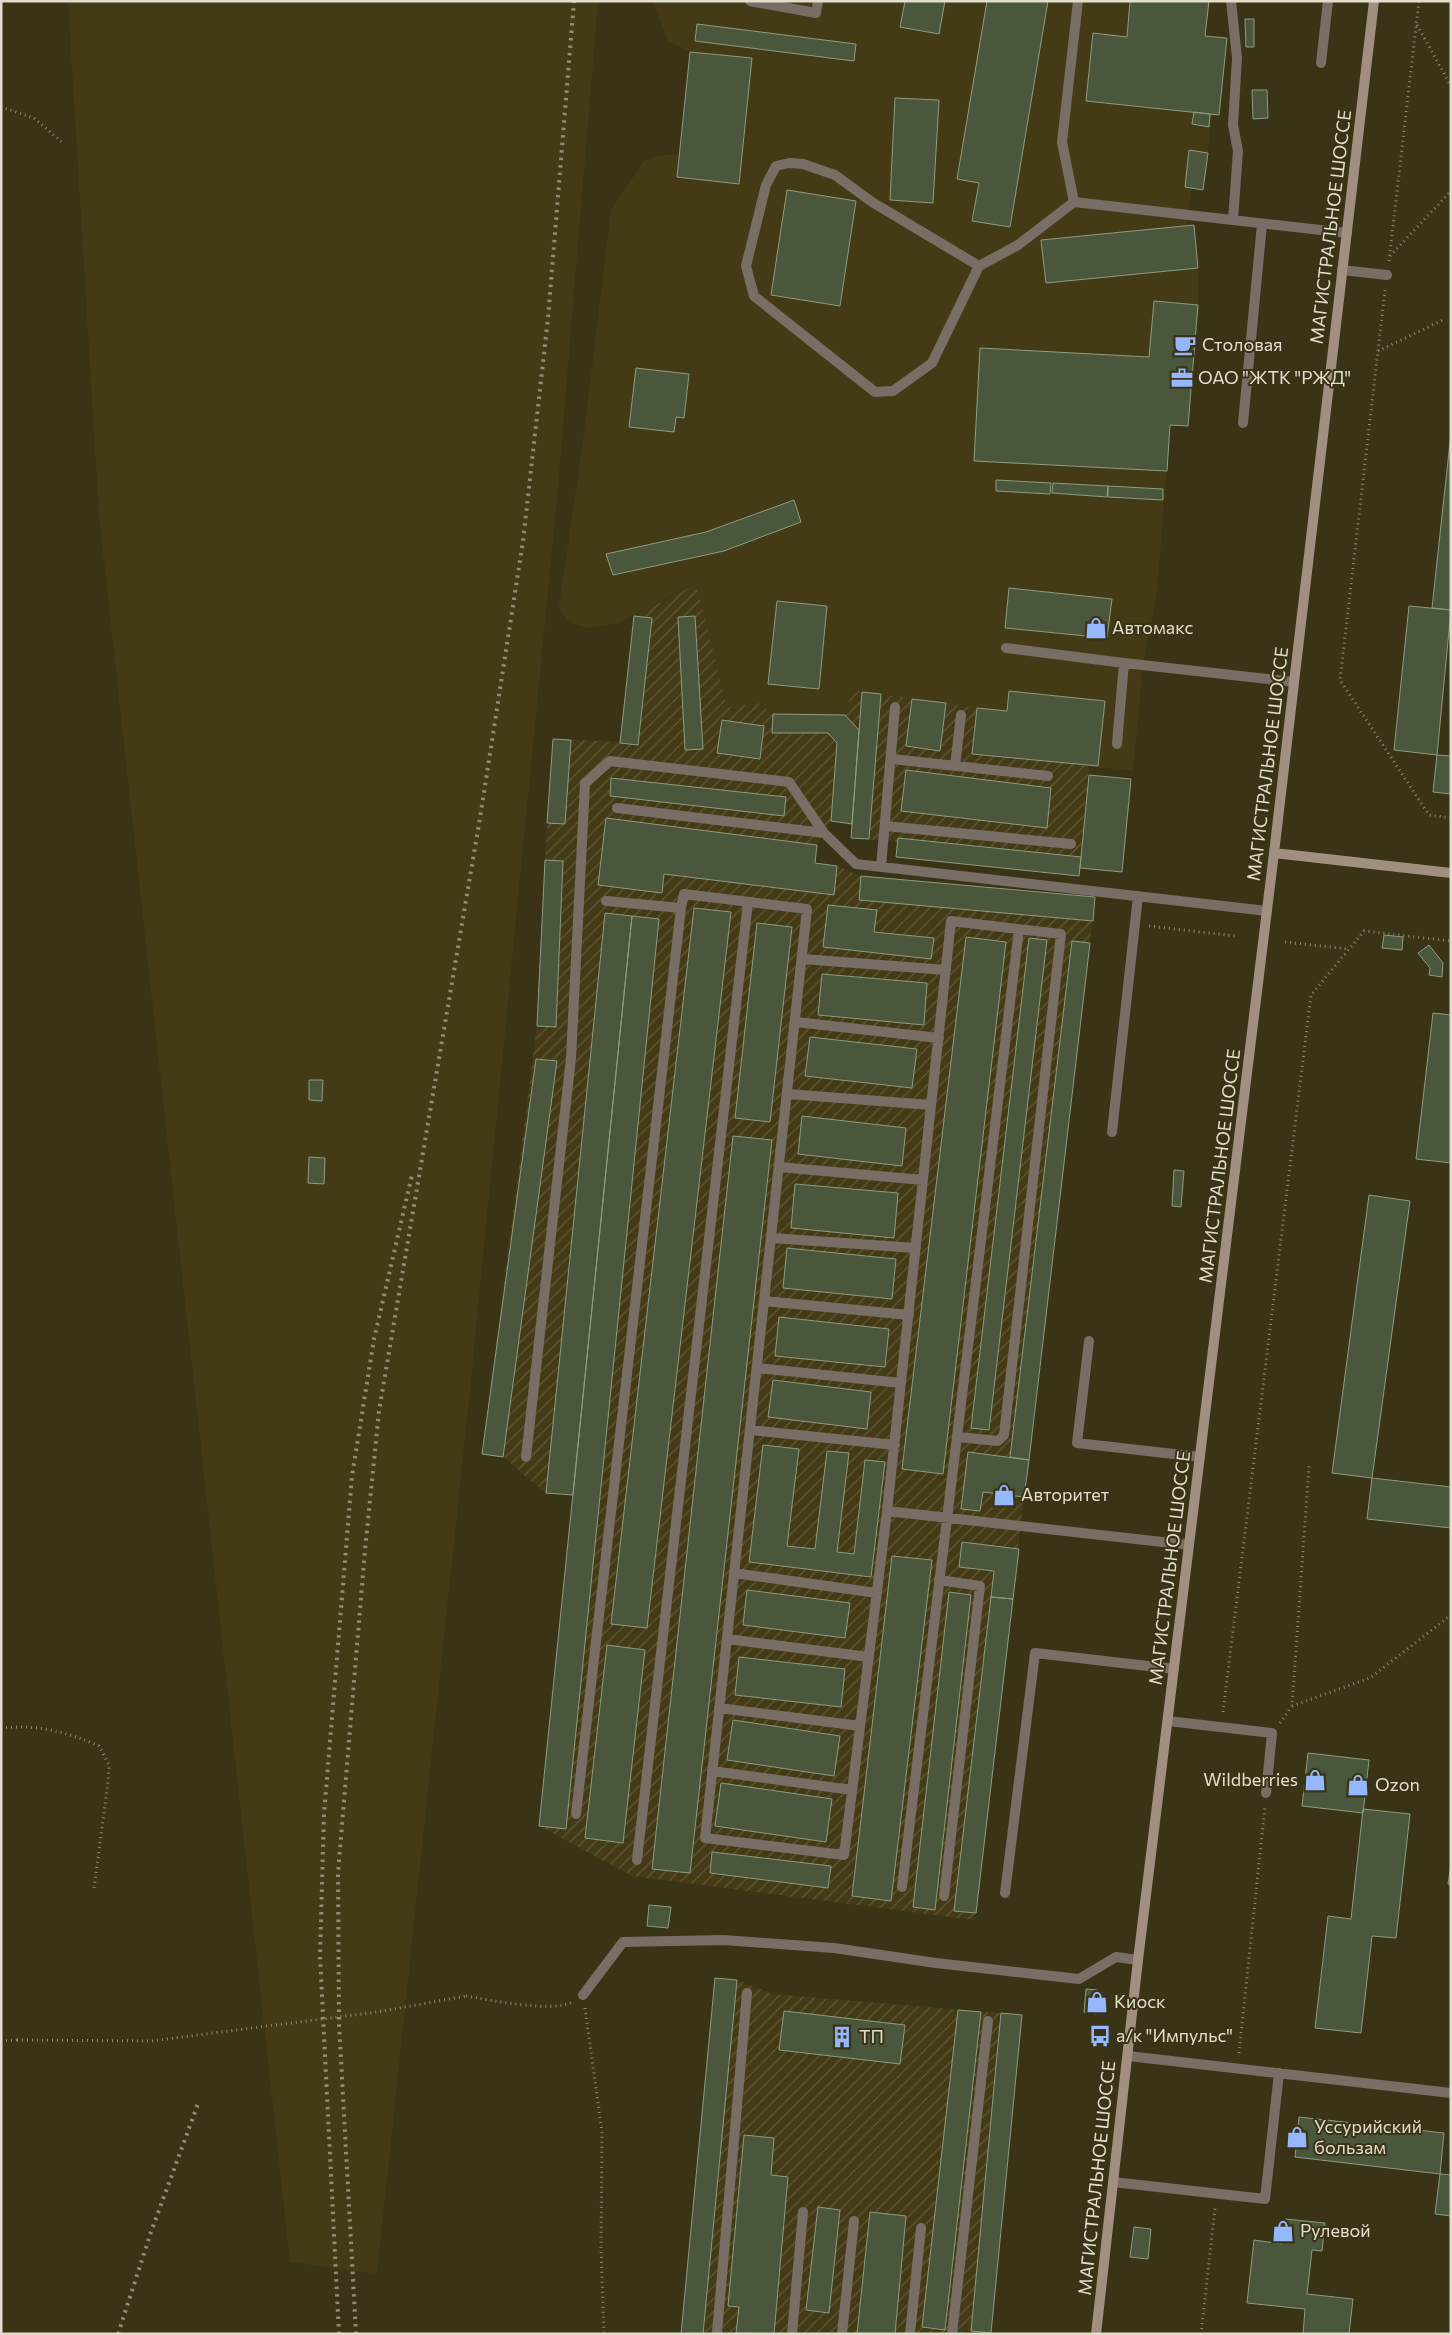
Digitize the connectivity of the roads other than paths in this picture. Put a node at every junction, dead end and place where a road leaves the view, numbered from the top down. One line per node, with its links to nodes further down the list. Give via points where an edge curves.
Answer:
1 (750, 1): 2 (lane, via 816,13)
2 (818, 1)
3 (1078, 1): 8 (lane, via 1062,142)
4 (1231, 1): 9 (lane, via 1237,58 1233,124 1238,151)
5 (1328, 1): 7 (lane)
6 (1374, 1): 11 (main road, МАГИСТРАЛЬНОЕ ШОССЕ)
7 (1321, 63)
8 (1074, 202): 9 (lane); 12 (lane, via 1018,245)
9 (1233, 220): 10 (lane)
10 (1262, 224): 11 (lane); 15 (lane)
11 (1347, 233): 13 (main road, МАГИСТРАЛЬНОЕ ШОССЕ)
12 (979, 266): 12 (lane, via 872,202 835,175 804,164 789,163 776,166 766,184 746,266 754,296 875,392 893,391 932,363)
13 (1342, 270): 14 (lane); 18 (main road, МАГИСТРАЛЬНОЕ ШОССЕ)
14 (1387, 275)
15 (1242, 423)
16 (1006, 648): 17 (lane)
17 (1124, 663): 18 (lane); 21 (lane)
18 (1294, 682): 29 (main road, МАГИСТРАЛЬНОЕ ШОССЕ)
19 (896, 707): 22 (lane)
20 (961, 716): 23 (lane)
21 (1117, 744)
22 (892, 759): 23 (lane); 26 (lane)
23 (956, 766): 24 (lane)
24 (1048, 776)
25 (617, 808): 27 (lane)
26 (885, 826): 28 (lane); 30 (lane)
27 (824, 833): 30 (lane, via 856,864); 57 (lane, via 789,782 610,761 585,783 571,1058)
28 (1070, 844)
29 (1274, 854): 31 (main road); 36 (main road, МАГИСТРАЛЬНОЕ ШОССЕ)
30 (881, 867): 32 (lane)
31 (1451, 874)
32 (1138, 896): 36 (lane); 44 (lane)
33 (606, 901): 35 (lane)
34 (748, 902): 35 (lane, via 684,894); 38 (lane, via 807,909); 75 (lane)
35 (681, 908): 74 (lane)
36 (1267, 911): 58 (main road, МАГИСТРАЛЬНОЕ ШОССЕ)
37 (1019, 928): 39 (lane, via 952,921); 55 (lane); 55 (lane, via 1061,934 1004,1435 998,1441)
38 (803, 959): 39 (lane); 40 (lane)
39 (946, 970): 41 (lane)
40 (796, 1022): 41 (lane); 42 (lane)
41 (939, 1038): 43 (lane)
42 (788, 1094): 43 (lane); 45 (lane)
43 (932, 1105): 46 (lane)
44 (1112, 1132)
45 (779, 1167): 46 (lane); 47 (lane)
46 (923, 1180): 48 (lane)
47 (771, 1238): 48 (lane); 49 (lane)
48 (916, 1248): 50 (lane)
49 (764, 1301): 50 (lane); 52 (lane)
50 (909, 1315): 53 (lane)
51 (1089, 1341): 58 (lane, via 1076,1443)
52 (757, 1368): 53 (lane); 54 (lane)
53 (901, 1383): 56 (lane)
54 (750, 1430): 56 (lane); 62 (lane)
55 (958, 1438): 60 (lane)
56 (895, 1445): 59 (lane)
57 (526, 1457)
58 (1200, 1457): 61 (main road, МАГИСТРАЛЬНОЕ ШОССЕ)
59 (887, 1511): 60 (lane); 64 (lane)
60 (947, 1517): 61 (lane); 63 (lane)
61 (1189, 1545): 67 (main road, МАГИСТРАЛЬНОЕ ШОССЕ)
62 (734, 1573): 64 (lane); 65 (lane)
63 (939, 1580): 76 (lane); 78 (lane, via 980,1586)
64 (877, 1593): 66 (lane)
65 (727, 1639): 66 (lane); 68 (lane)
66 (869, 1657): 70 (lane)
67 (1174, 1669): 69 (main road, МАГИСТРАЛЬНОЕ ШОССЕ); 77 (lane, via 1035,1653)
68 (719, 1708): 70 (lane); 71 (lane)
69 (1168, 1722): 73 (lane, via 1272,1733); 79 (main road, МАГИСТРАЛЬНОЕ ШОССЕ)
70 (860, 1726): 72 (lane)
71 (712, 1772): 72 (lane); 72 (lane, via 705,1838 844,1855)
72 (852, 1790)
73 (1266, 1793)
74 (576, 1814)
75 (637, 1860)
76 (902, 1887)
77 (1006, 1893)
78 (944, 1896)
79 (1138, 1960): 81 (lane, via 1116,1957 1079,1979 936,1964 834,1948 724,1940 623,1942); 83 (main road, МАГИСТРАЛЬНОЕ ШОССЕ)
80 (747, 1994): 90 (lane)
81 (583, 1995)
82 (988, 2021): 94 (lane)
83 (1128, 2056): 84 (lane); 86 (main road, МАГИСТРАЛЬНОЕ ШОССЕ)
84 (1279, 2073): 85 (lane); 86 (lane, via 1265,2199)
85 (1451, 2092)
86 (1113, 2182): 95 (main road, МАГИСТРАЛЬНОЕ ШОССЕ)
87 (803, 2212): 91 (lane)
88 (854, 2221): 92 (lane)
89 (921, 2228): 93 (lane)
90 (718, 2334)
91 (792, 2334)
92 (842, 2334)
93 (910, 2334)
94 (952, 2334)
95 (1096, 2334)

